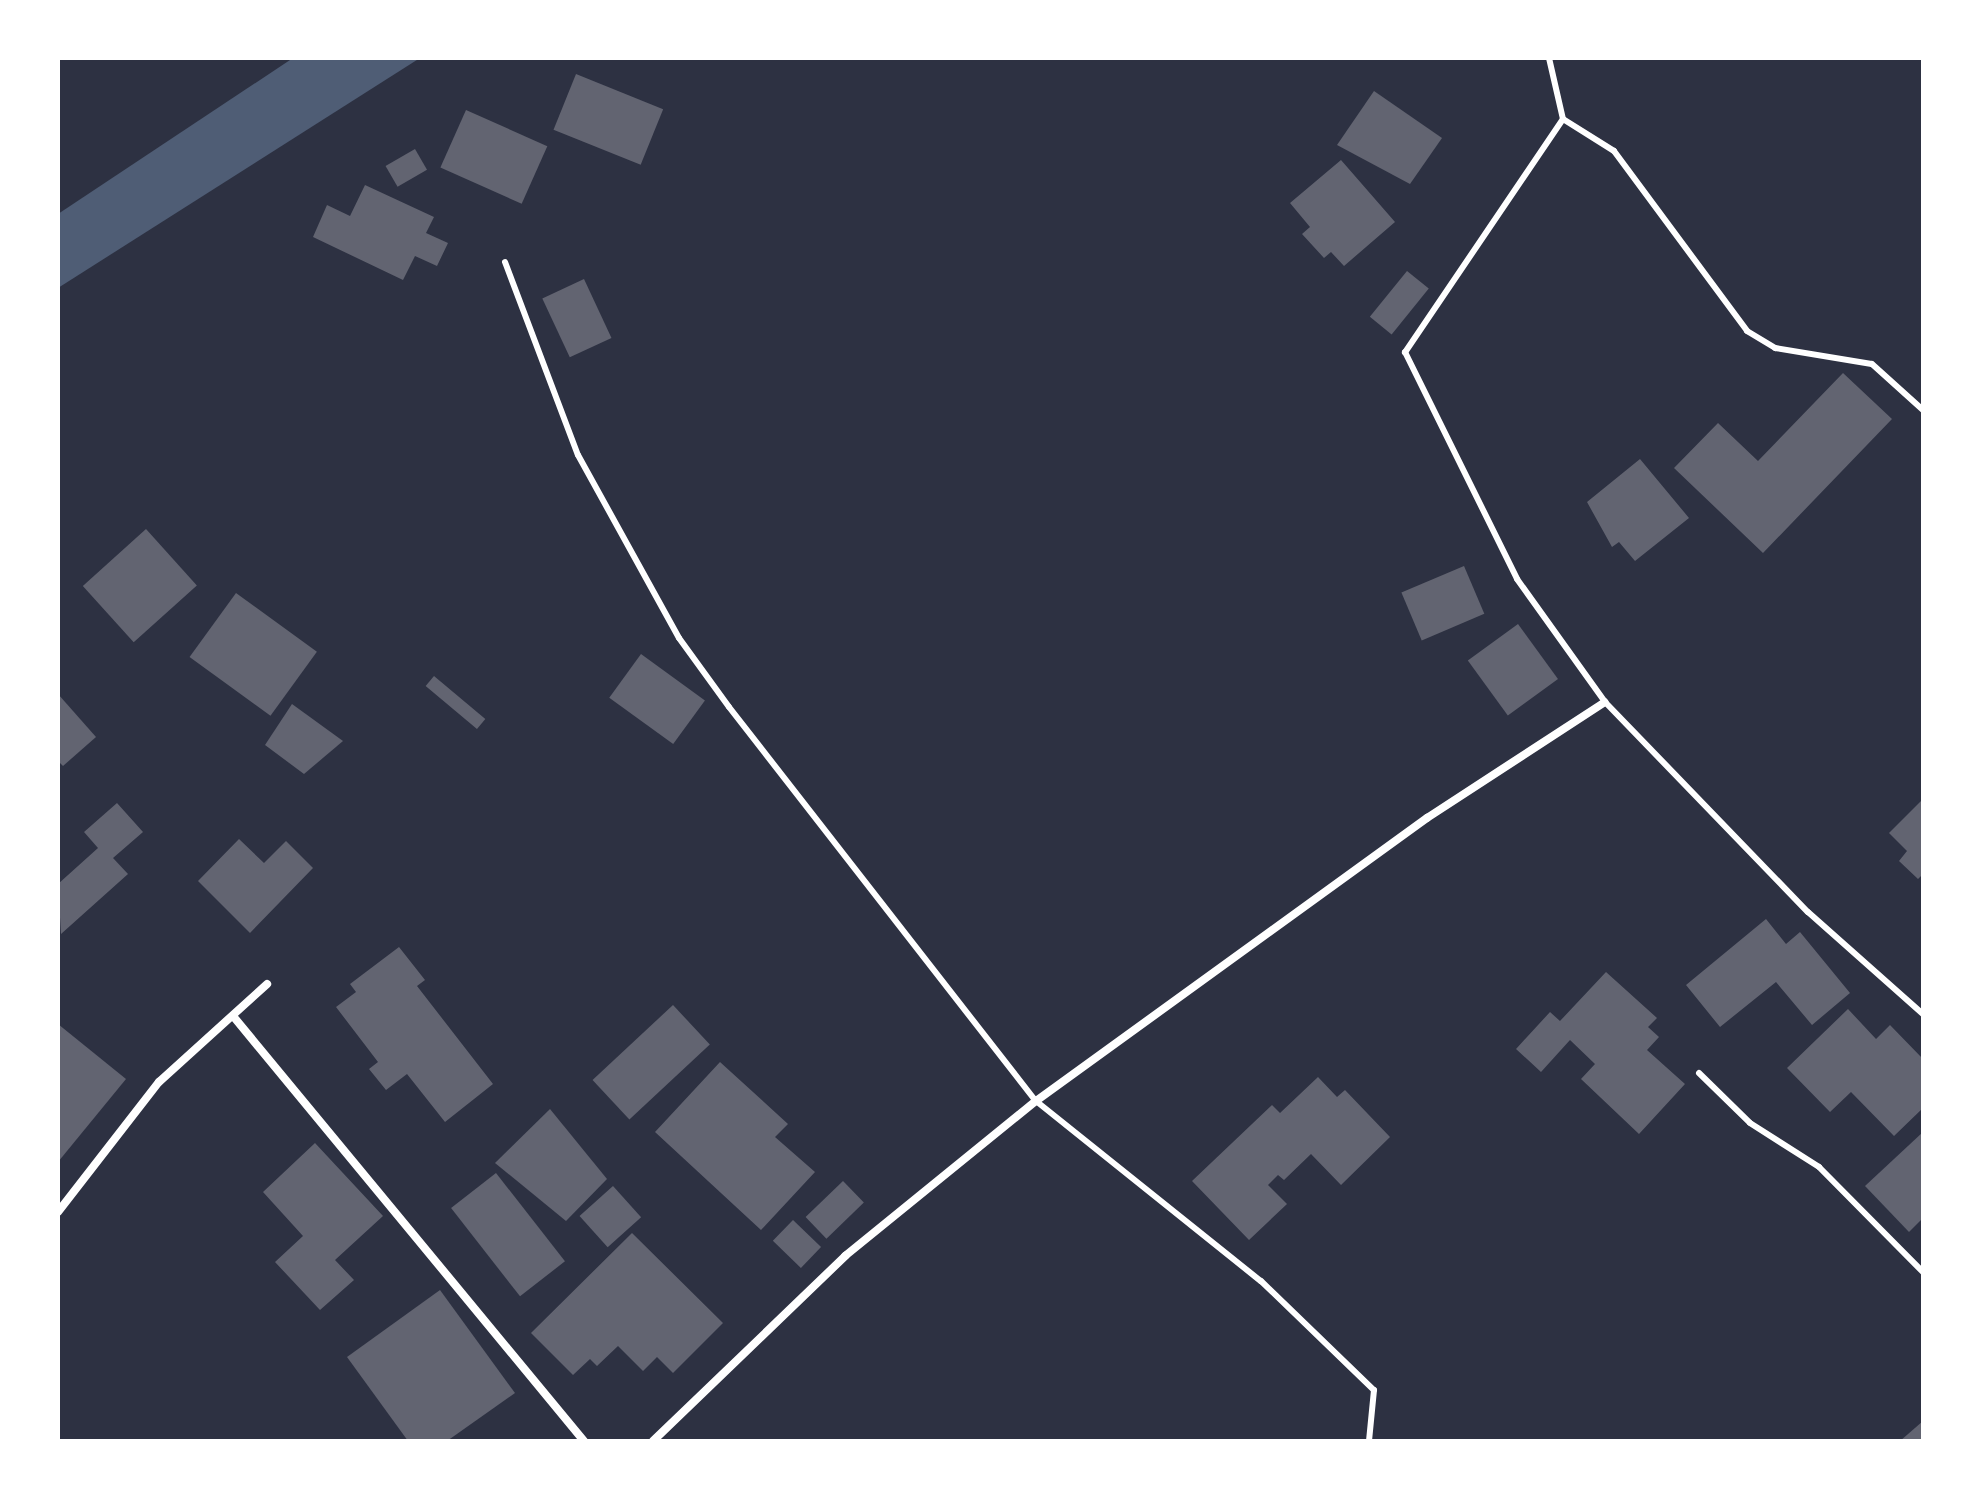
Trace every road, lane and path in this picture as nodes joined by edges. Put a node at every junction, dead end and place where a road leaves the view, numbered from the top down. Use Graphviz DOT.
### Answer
graph roads {
  1 [pos="1549,58"];
  2 [pos="1563,119"];
  3 [pos="505,262"];
  4 [pos="1923,410"];
  5 [pos="1605,702"];
  6 [pos="267,984"];
  7 [pos="1923,1014"];
  8 [pos="233,1016"];
  9 [pos="1699,1073"];
  10 [pos="1036,1101"];
  11 [pos="58,1212"];
  12 [pos="1923,1272"];
  13 [pos="584,1441"];
  14 [pos="653,1441"];
  15 [pos="1369,1441"];
  1 -- 2 [label="lane"];
  2 -- 4 [label="lane"];
  2 -- 5 [label="lane"];
  3 -- 10 [label="lane"];
  5 -- 7 [label="lane"];
  5 -- 10 [label="street"];
  6 -- 8 [label="street"];
  8 -- 11 [label="street"];
  8 -- 13 [label="street"];
  9 -- 12 [label="lane"];
  10 -- 14 [label="street"];
  10 -- 15 [label="lane"];
}
